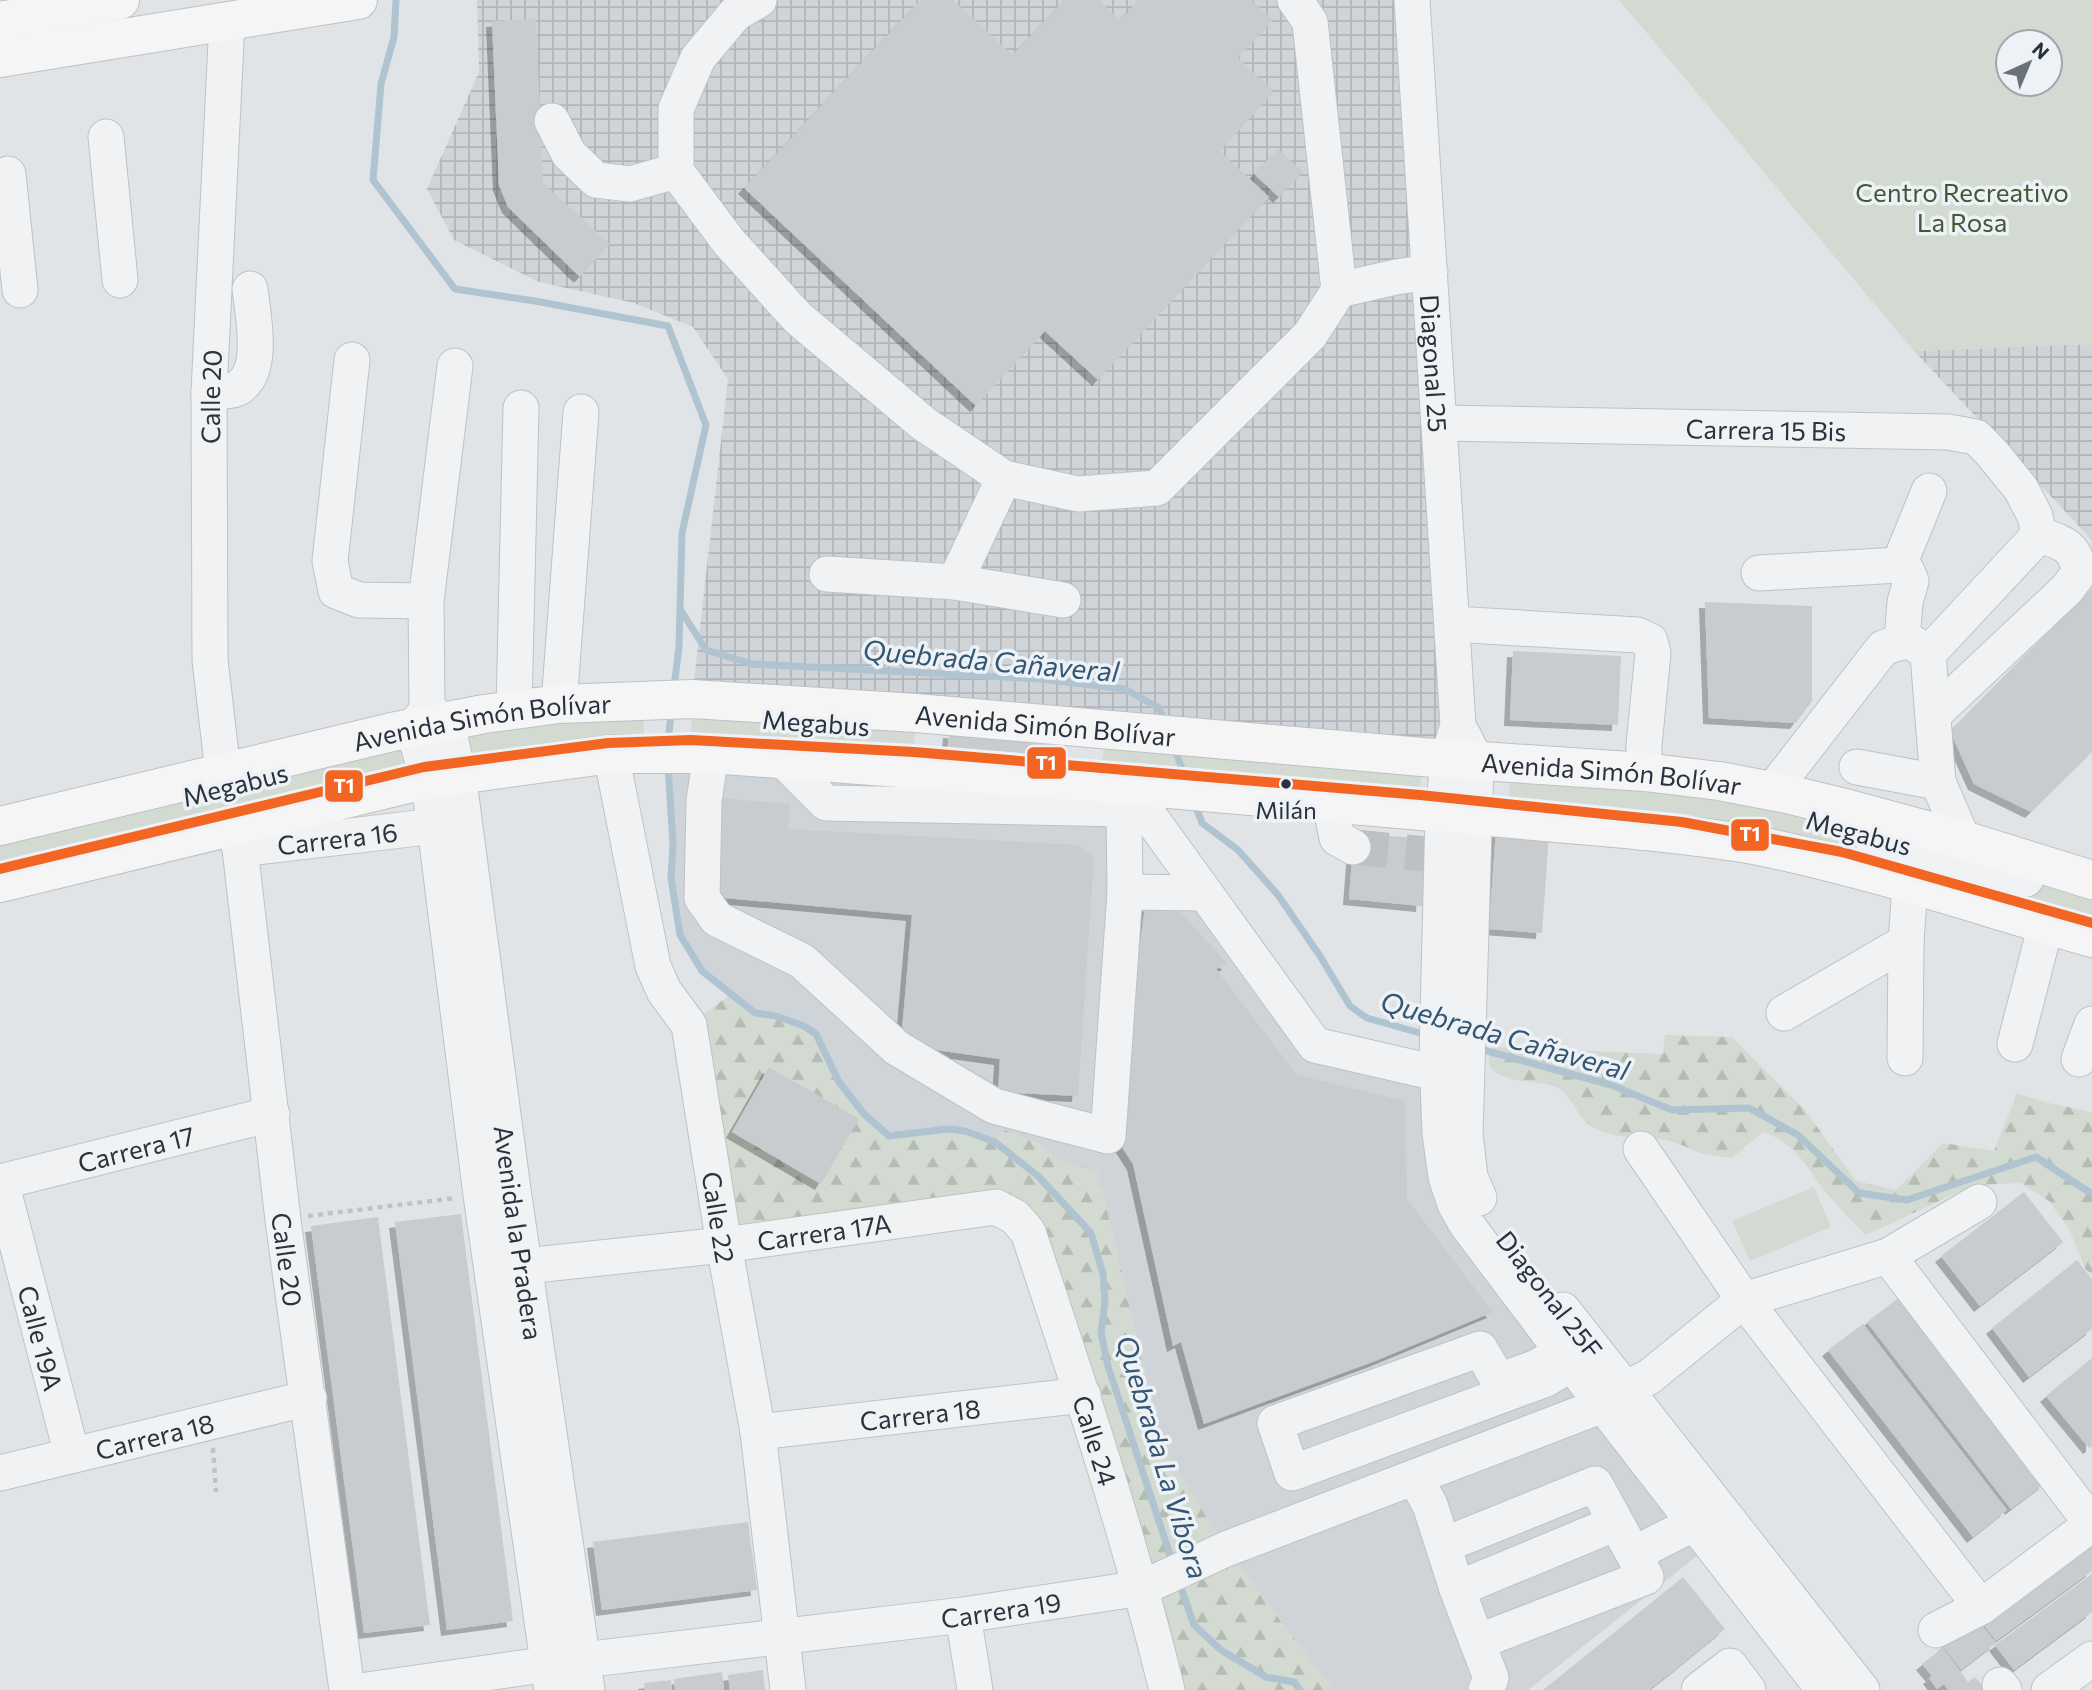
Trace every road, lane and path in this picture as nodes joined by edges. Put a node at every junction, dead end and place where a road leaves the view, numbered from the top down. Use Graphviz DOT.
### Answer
graph roads {
  1 [pos="120,0"];
  2 [pos="358,0"];
  3 [pos="759,0"];
  4 [pos="1295,0"];
  5 [pos="1412,0"];
  6 [pos="0,21"];
  7 [pos="227,22"];
  8 [pos="0,58"];
  9 [pos="552,121"];
  10 [pos="106,137"];
  11 [pos="676,171"];
  12 [pos="8,174"];
  13 [pos="1430,272"];
  14 [pos="120,280"];
  15 [pos="250,289"];
  16 [pos="20,290"];
  17 [pos="1339,290"];
  18 [pos="352,360"];
  19 [pos="455,366"];
  20 [pos="209,392"];
  21 [pos="521,408"];
  22 [pos="581,412"];
  23 [pos="1439,423"];
  24 [pos="1004,478"];
  25 [pos="1929,491"];
  26 [pos="2039,534"];
  27 [pos="1899,565"];
  28 [pos="1759,573"];
  29 [pos="827,574"];
  30 [pos="955,582"];
  31 [pos="1063,600"];
  32 [pos="426,601"];
  33 [pos="1453,624"];
  34 [pos="1915,648"];
  35 [pos="559,704"];
  36 [pos="514,709"];
  37 [pos="1933,715"];
  38 [pos="637,732"];
  39 [pos="695,732"];
  40 [pos="435,746"];
  41 [pos="1219,767"];
  42 [pos="1857,767"];
  43 [pos="223,772"];
  44 [pos="1644,772"];
  45 [pos="1145,773"];
  46 [pos="1459,780"];
  47 [pos="1938,782"];
  48 [pos="1772,791"];
  49 [pos="1330,804"];
  50 [pos="435,826"];
  51 [pos="0,827"];
  52 [pos="237,838"];
  53 [pos="1963,840"];
  54 [pos="0,842"];
  55 [pos="1353,847"];
  56 [pos="0,869"];
  57 [pos="2092,880"];
  58 [pos="0,883"];
  59 [pos="1925,890"];
  60 [pos="1125,892"];
  61 [pos="1204,893"];
  62 [pos="2092,897"];
  63 [pos="2092,923"];
  64 [pos="2045,931"];
  65 [pos="2092,938"];
  66 [pos="1906,942"];
  67 [pos="1784,1013"];
  68 [pos="1452,1017"];
  69 [pos="2092,1024"];
  70 [pos="2015,1044"];
  71 [pos="1905,1058"];
  72 [pos="2079,1059"];
  73 [pos="1451,1067"];
  74 [pos="272,1115"];
  75 [pos="1641,1149"];
  76 [pos="0,1182"];
  77 [pos="481,1195"];
  78 [pos="1979,1202"];
  79 [pos="996,1207"];
  80 [pos="283,1220"];
  81 [pos="724,1245"];
  82 [pos="1888,1256"];
  83 [pos="525,1266"];
  84 [pos="1744,1300"];
  85 [pos="1569,1357"];
  86 [pos="1625,1390"];
  87 [pos="1083,1395"];
  88 [pos="309,1398"];
  89 [pos="210,1423"];
  90 [pos="758,1432"];
  91 [pos="72,1455"];
  92 [pos="0,1473"];
  93 [pos="1415,1478"];
  94 [pos="216,1492"];
  95 [pos="1616,1523"];
  96 [pos="1695,1523"];
  97 [pos="2092,1524"];
  98 [pos="1444,1545"];
  99 [pos="1634,1554"];
  100 [pos="1153,1582"];
  101 [pos="1457,1589"];
  102 [pos="1981,1607"];
  103 [pos="963,1615"];
  104 [pos="1937,1630"];
  105 [pos="782,1637"];
  106 [pos="1477,1642"];
  107 [pos="2092,1658"];
  108 [pos="585,1675"];
  109 [pos="550,1677"];
  110 [pos="347,1690"];
  111 [pos="367,1690"];
  112 [pos="788,1690"];
  113 [pos="975,1690"];
  114 [pos="1167,1690"];
  115 [pos="1486,1690"];
  116 [pos="1699,1690"];
  117 [pos="1748,1690"];
  118 [pos="1824,1690"];
  119 [pos="1862,1690"];
  120 [pos="2049,1690"];
  1 -- 6 [label="main road"];
  2 -- 7 [label="main road"];
  3 -- 11 [label="street"];
  4 -- 17 [label="street"];
  5 -- 13 [label="street, Diagonal 25"];
  7 -- 8 [label="main road"];
  7 -- 20 [label="street, Calle 20"];
  9 -- 11 [label="street"];
  10 -- 14 [label="street"];
  11 -- 24 [label="street"];
  12 -- 16 [label="street"];
  13 -- 17 [label="street"];
  13 -- 23 [label="street, Diagonal 25"];
  15 -- 20 [label="street"];
  17 -- 24 [label="street"];
  18 -- 32 [label="street"];
  19 -- 32 [label="street"];
  20 -- 43 [label="street, Calle 20"];
  21 -- 36 [label="street"];
  22 -- 35 [label="street"];
  23 -- 26 [label="street, Carrera 15 Bis"];
  23 -- 33 [label="street, Diagonal 25"];
  24 -- 30 [label="street"];
  25 -- 27 [label="street"];
  26 -- 34 [label="street"];
  26 -- 37 [label="street"];
  27 -- 28 [label="street"];
  27 -- 34 [label="street"];
  29 -- 30 [label="street"];
  30 -- 31 [label="street"];
  32 -- 40 [label="street"];
  33 -- 44 [label="street"];
  33 -- 46 [label="street, Diagonal 25"];
  34 -- 37 [label="street"];
  34 -- 48 [label="street"];
  35 -- 36 [label="main road, Avenida Simón Bolívar"];
  35 -- 38 [label="main road, Avenida Simón Bolívar"];
  36 -- 40 [label="main road, Avenida Simón Bolívar"];
  37 -- 47 [label="street"];
  38 -- 39 [label="main road, Avenida Simón Bolívar"];
  38 -- 39 [label="main road, Avenida Simón Bolívar"];
  38 -- 40 [label="main road, Avenida Simón Bolívar"];
  38 -- 40 [label="street, Megabus"];
  38 -- 81 [label="street, Calle 22"];
  39 -- 45 [label="main road, Avenida Simón Bolívar"];
  39 -- 45 [label="main road, Avenida Simón Bolívar"];
  39 -- 60 [label="street"];
  40 -- 43 [label="main road, Avenida Simón Bolívar"];
  40 -- 50 [label="street, Avenida la Pradera"];
  40 -- 52 [label="main road, Avenida Simón Bolívar"];
  40 -- 54 [label="street, Megabus"];
  40 -- 56 [label="street, Megabus"];
  40 -- 83 [label="street, Avenida la Pradera"];
  41 -- 45 [label="main road, Avenida Simón Bolívar"];
  41 -- 45 [label="main road, Avenida Simón Bolívar"];
  41 -- 46 [label="main road, Avenida Simón Bolívar"];
  41 -- 49 [label="main road, Avenida Simón Bolívar"];
  42 -- 47 [label="street"];
  43 -- 51 [label="main road, Avenida Simón Bolívar"];
  44 -- 46 [label="main road, Avenida Simón Bolívar"];
  44 -- 48 [label="main road, Avenida Simón Bolívar"];
  45 -- 60 [label="street"];
  45 -- 61 [label="street"];
  46 -- 49 [label="main road, Avenida Simón Bolívar"];
  46 -- 59 [label="main road, Avenida Simón Bolívar"];
  46 -- 62 [label="street, Megabus"];
  46 -- 63 [label="street, Megabus"];
  46 -- 68 [label="street, Diagonal 25F"];
  46 -- 68 [label="street, Diagonal 25F"];
  47 -- 53 [label="street"];
  48 -- 53 [label="main road, Avenida Simón Bolívar"];
  49 -- 55 [label="street"];
  50 -- 52 [label="street, Carrera 16"];
  50 -- 77 [label="street, Avenida la Pradera"];
  52 -- 58 [label="main road, Avenida Simón Bolívar"];
  52 -- 74 [label="street, Calle 20"];
  53 -- 57 [label="main road, Avenida Simón Bolívar"];
  59 -- 64 [label="main road, Avenida Simón Bolívar"];
  59 -- 66 [label="street"];
  60 -- 61 [label="street"];
  61 -- 73 [label="street"];
  64 -- 65 [label="main road, Avenida Simón Bolívar"];
  64 -- 70 [label="street"];
  66 -- 67 [label="street"];
  66 -- 71 [label="street"];
  68 -- 73 [label="street, Diagonal 25F"];
  69 -- 72 [label="street"];
  73 -- 85 [label="street, Diagonal 25F"];
  73 -- 86 [label="street, Diagonal 25F"];
  74 -- 76 [label="street, Carrera 17"];
  74 -- 80 [label="street, Calle 20"];
  75 -- 84 [label="street"];
  76 -- 91 [label="street, Calle 19A"];
  77 -- 80 [label="path"];
  77 -- 109 [label="street, Avenida la Pradera"];
  78 -- 82 [label="street"];
  79 -- 81 [label="street, Carrera 17A"];
  79 -- 87 [label="street, Calle 24"];
  80 -- 88 [label="street, Calle 20"];
  81 -- 83 [label="street, Carrera 17A"];
  81 -- 90 [label="street, Calle 22"];
  82 -- 84 [label="street"];
  82 -- 97 [label="street"];
  83 -- 108 [label="street, Avenida la Pradera"];
  84 -- 86 [label="street, Carrera 19"];
  84 -- 102 [label="street"];
  85 -- 85 [label="street"];
  85 -- 86 [label="street, Diagonal 25F"];
  86 -- 93 [label="street, Carrera 19"];
  86 -- 96 [label="street, Diagonal 25F"];
  86 -- 119 [label="street, Diagonal 25F"];
  87 -- 90 [label="street, Carrera 18"];
  87 -- 100 [label="street, Calle 24"];
  88 -- 89 [label="street, Carrera 18"];
  88 -- 110 [label="street, Calle 20"];
  89 -- 91 [label="street, Carrera 18"];
  89 -- 94 [label="path"];
  90 -- 105 [label="street, Calle 22"];
  91 -- 92 [label="street, Carrera 18"];
  93 -- 98 [label="street"];
  93 -- 100 [label="street, Carrera 19"];
  95 -- 98 [label="street"];
  95 -- 99 [label="street"];
  95 -- 101 [label="street"];
  96 -- 99 [label="street"];
  96 -- 118 [label="street, Diagonal 25F"];
  97 -- 102 [label="street"];
  98 -- 101 [label="street"];
  99 -- 106 [label="street"];
  100 -- 103 [label="street, Carrera 19"];
  100 -- 114 [label="street, Calle 24"];
  101 -- 106 [label="street"];
  102 -- 104 [label="street"];
  103 -- 105 [label="street, Carrera 19"];
  103 -- 113 [label="street"];
  105 -- 108 [label="street, Carrera 19"];
  105 -- 112 [label="street, Calle 22"];
  106 -- 115 [label="street"];
  107 -- 120 [label="street"];
  108 -- 109 [label="street, Carrera 19"];
  109 -- 111 [label="street, Carrera 19"];
  116 -- 117 [label="street"];
}
